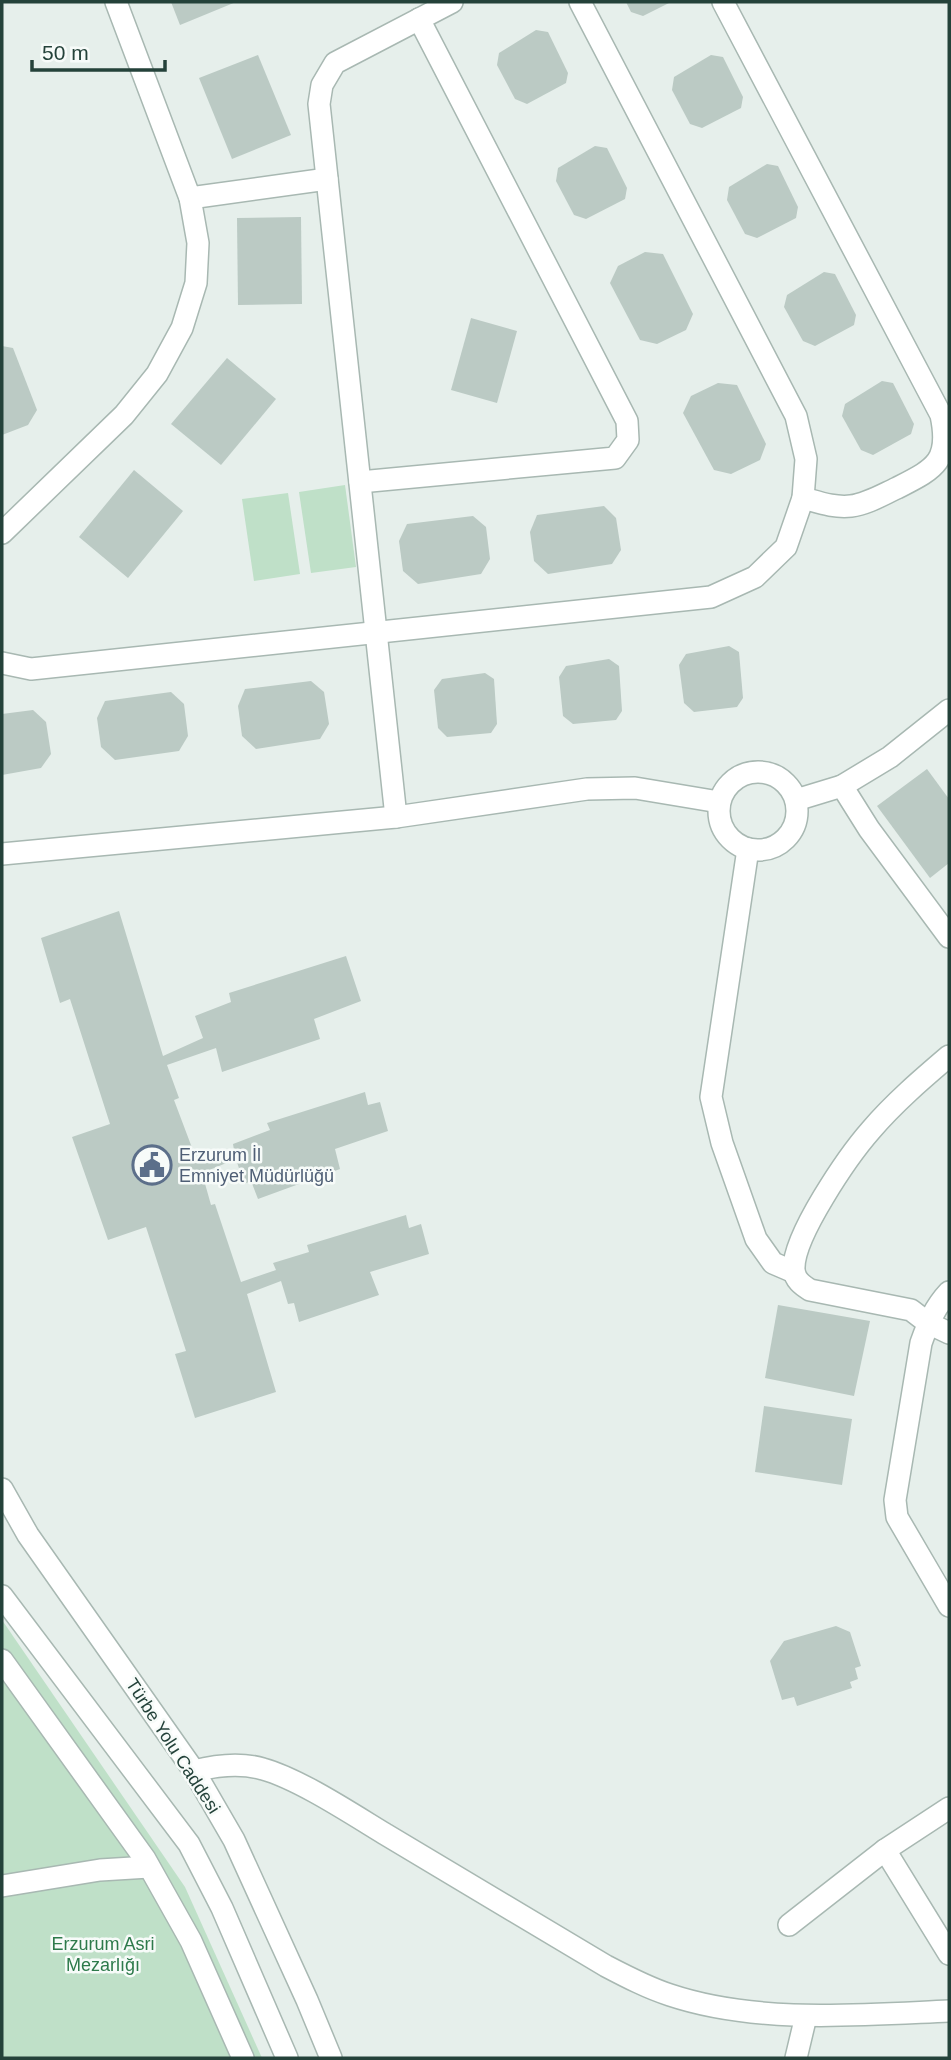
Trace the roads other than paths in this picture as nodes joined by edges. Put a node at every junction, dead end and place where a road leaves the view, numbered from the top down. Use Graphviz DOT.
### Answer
graph roads {
  1 [pos="116,2"];
  2 [pos="452,2"];
  3 [pos="580,2"];
  4 [pos="723,2"];
  5 [pos="419,19"];
  6 [pos="327,179"];
  7 [pos="190,198"];
  8 [pos="360,482"];
  9 [pos="803,498"];
  10 [pos="2,534"];
  11 [pos="376,632"];
  12 [pos="2,663"];
  13 [pos="949,710"];
  14 [pos="842,786"];
  15 [pos="796,800"];
  16 [pos="719,802"];
  17 [pos="396,817"];
  18 [pos="748,849"];
  19 [pos="2,854"];
  20 [pos="949,937"];
  21 [pos="949,1055"];
  22 [pos="794,1272"];
  23 [pos="949,1292"];
  24 [pos="928,1323"];
  25 [pos="949,1333"];
  26 [pos="2,1489"];
  27 [pos="2,1596"];
  28 [pos="949,1606"];
  29 [pos="3,1664"];
  30 [pos="194,1771"];
  31 [pos="949,1808"];
  32 [pos="885,1850"];
  33 [pos="149,1867"];
  34 [pos="2,1886"];
  35 [pos="789,1924"];
  36 [pos="949,1954"];
  37 [pos="949,2011"];
  38 [pos="806,2016"];
  39 [pos="243,2058"];
  40 [pos="287,2058"];
  41 [pos="331,2058"];
  42 [pos="796,2058"];
  1 -- 7 [label="street"];
  2 -- 5 [label="street"];
  3 -- 9 [label="street"];
  4 -- 9 [label="street"];
  5 -- 6 [label="street"];
  5 -- 8 [label="street"];
  6 -- 7 [label="street"];
  6 -- 8 [label="street"];
  7 -- 10 [label="street"];
  8 -- 11 [label="street"];
  9 -- 11 [label="street"];
  11 -- 12 [label="street"];
  11 -- 17 [label="street"];
  13 -- 14 [label="street"];
  14 -- 15 [label="street"];
  14 -- 20 [label="street"];
  15 -- 16 [label="street"];
  15 -- 18 [label="street"];
  16 -- 17 [label="street"];
  16 -- 18 [label="street"];
  17 -- 19 [label="street"];
  18 -- 22 [label="street"];
  21 -- 22 [label="street"];
  22 -- 24 [label="street"];
  23 -- 24 [label="street"];
  24 -- 25 [label="street"];
  24 -- 28 [label="street"];
  26 -- 30 [label="street, Türbe Yolu Caddesi"];
  27 -- 40 [label="street"];
  29 -- 33 [label="street"];
  30 -- 38 [label="street"];
  30 -- 41 [label="street, Türbe Yolu Caddesi"];
  31 -- 32 [label="street"];
  32 -- 35 [label="street"];
  32 -- 36 [label="street"];
  33 -- 34 [label="street"];
  33 -- 39 [label="street"];
  37 -- 38 [label="street"];
  38 -- 42 [label="street"];
}
